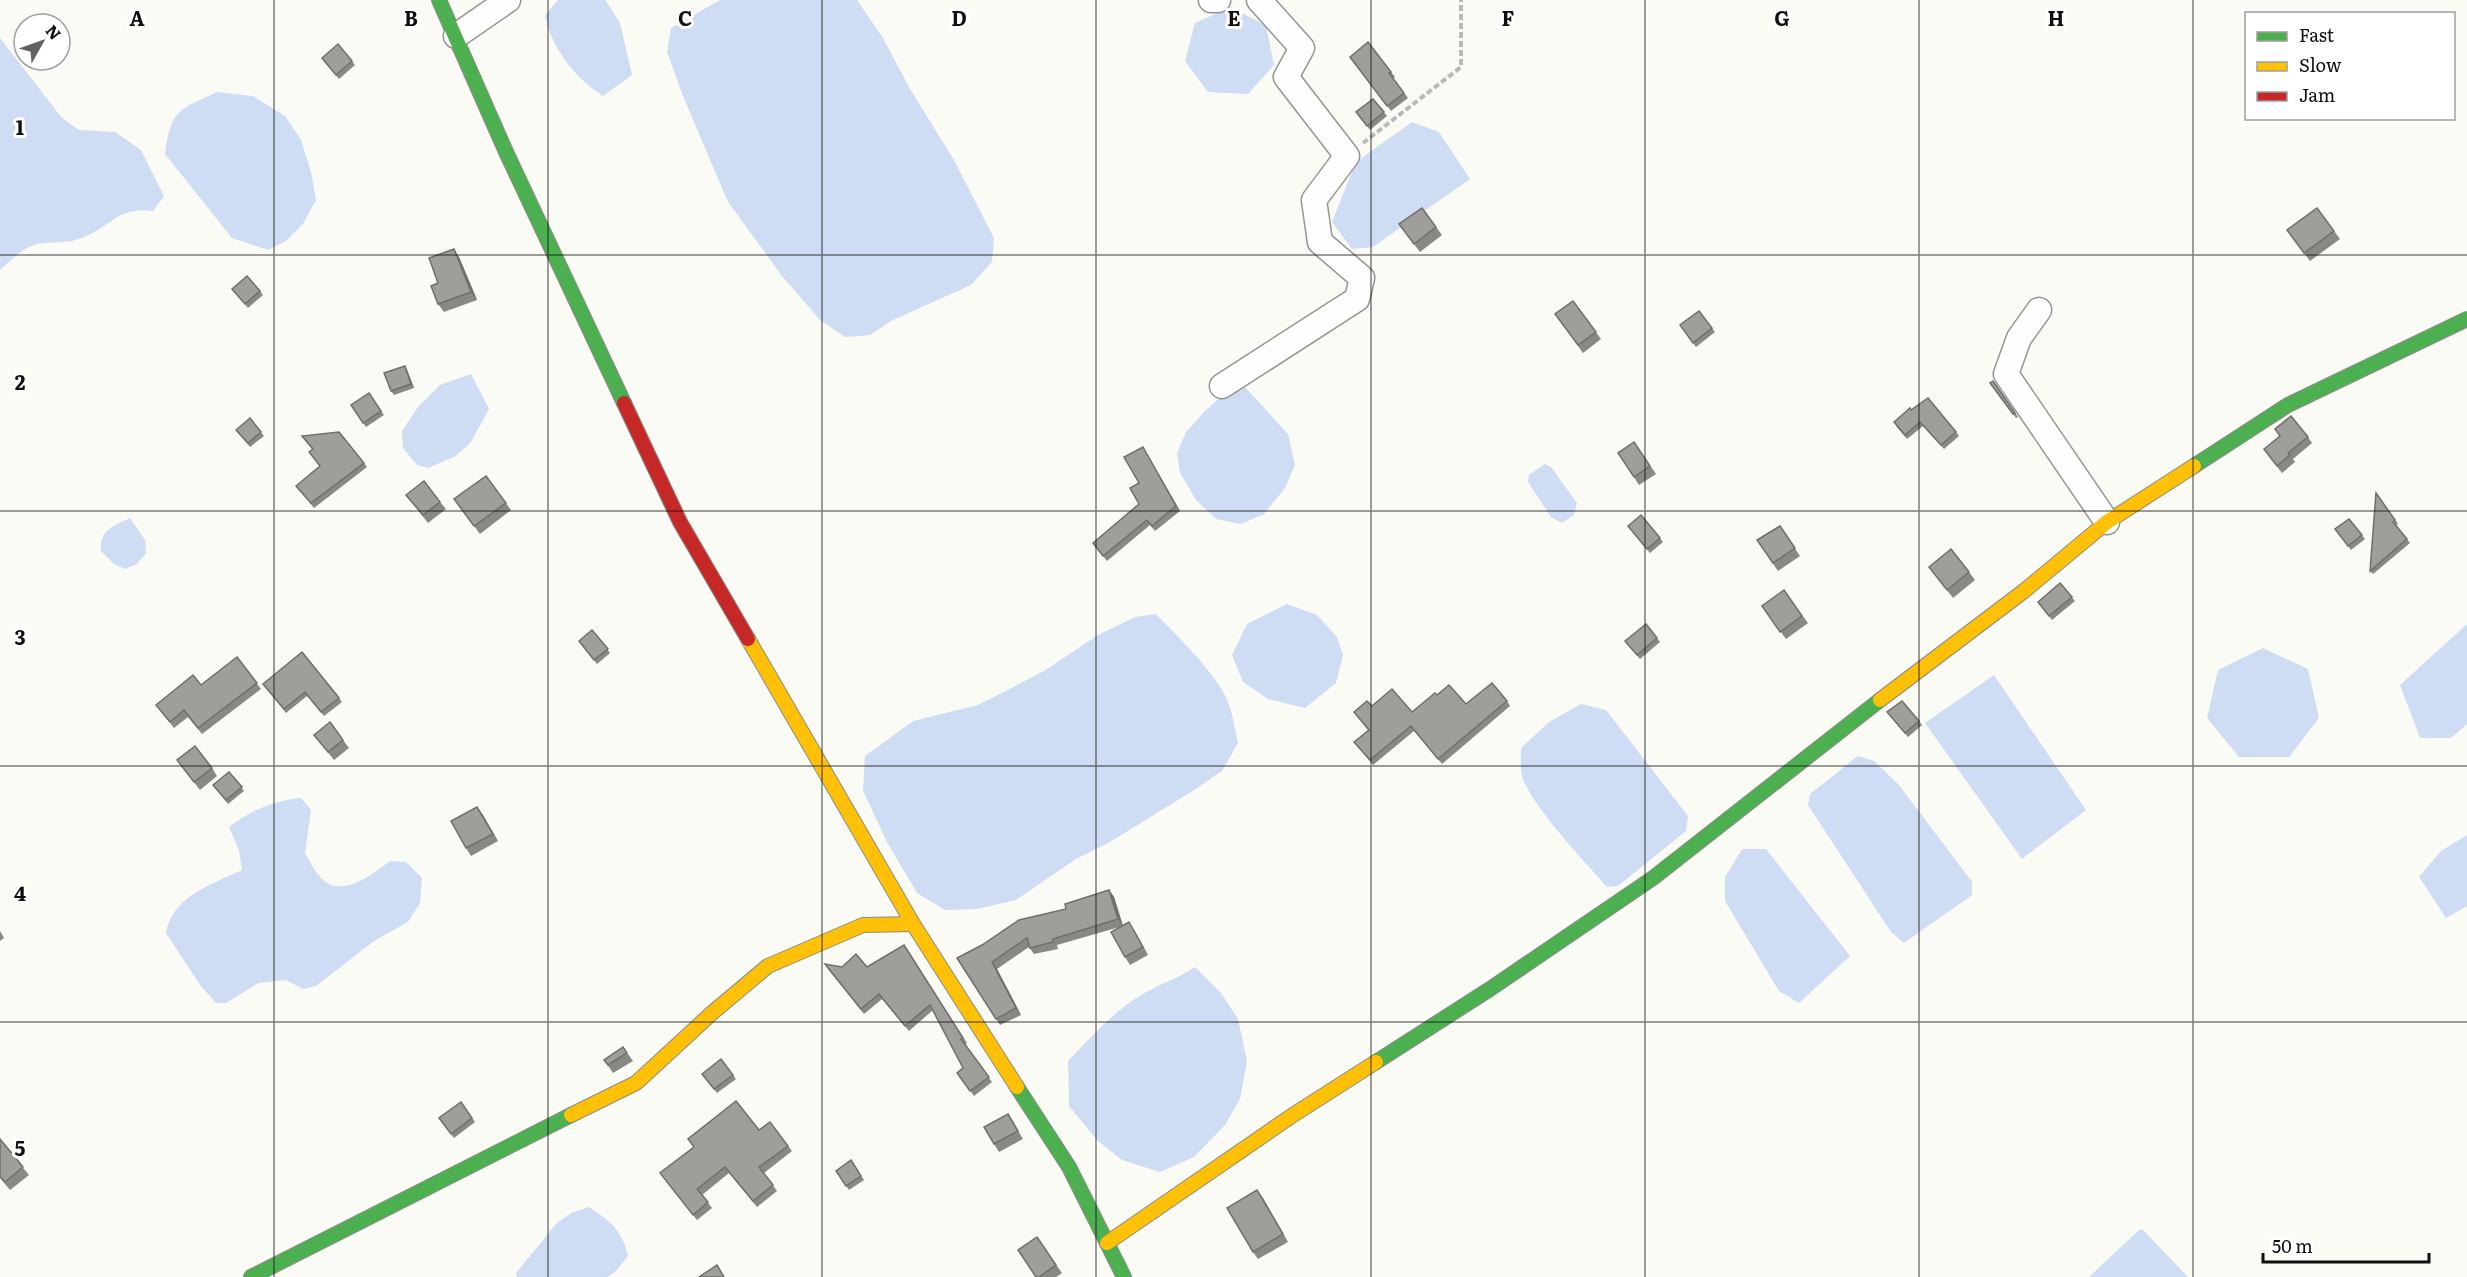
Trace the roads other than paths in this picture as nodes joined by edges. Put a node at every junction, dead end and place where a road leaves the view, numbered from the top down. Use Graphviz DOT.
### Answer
graph roads {
  1 [pos="439,0"];
  2 [pos="508,0"];
  3 [pos="1211,0"];
  4 [pos="1218,0"];
  5 [pos="1259,0"];
  6 [pos="456,36"];
  7 [pos="2039,310"];
  8 [pos="2467,319"];
  9 [pos="1222,386"];
  10 [pos="2107,522"];
  11 [pos="913,924"];
  12 [pos="1107,1243"];
  13 [pos="251,1277"];
  14 [pos="1124,1277"];
  1 -- 6 [label="street"];
  2 -- 6 [label="street"];
  3 -- 4 [label="street"];
  5 -- 9 [label="street"];
  6 -- 11 [label="street"];
  7 -- 10 [label="street"];
  8 -- 10 [label="street"];
  10 -- 12 [label="street"];
  11 -- 12 [label="street"];
  11 -- 13 [label="street"];
  12 -- 14 [label="street"];
}
